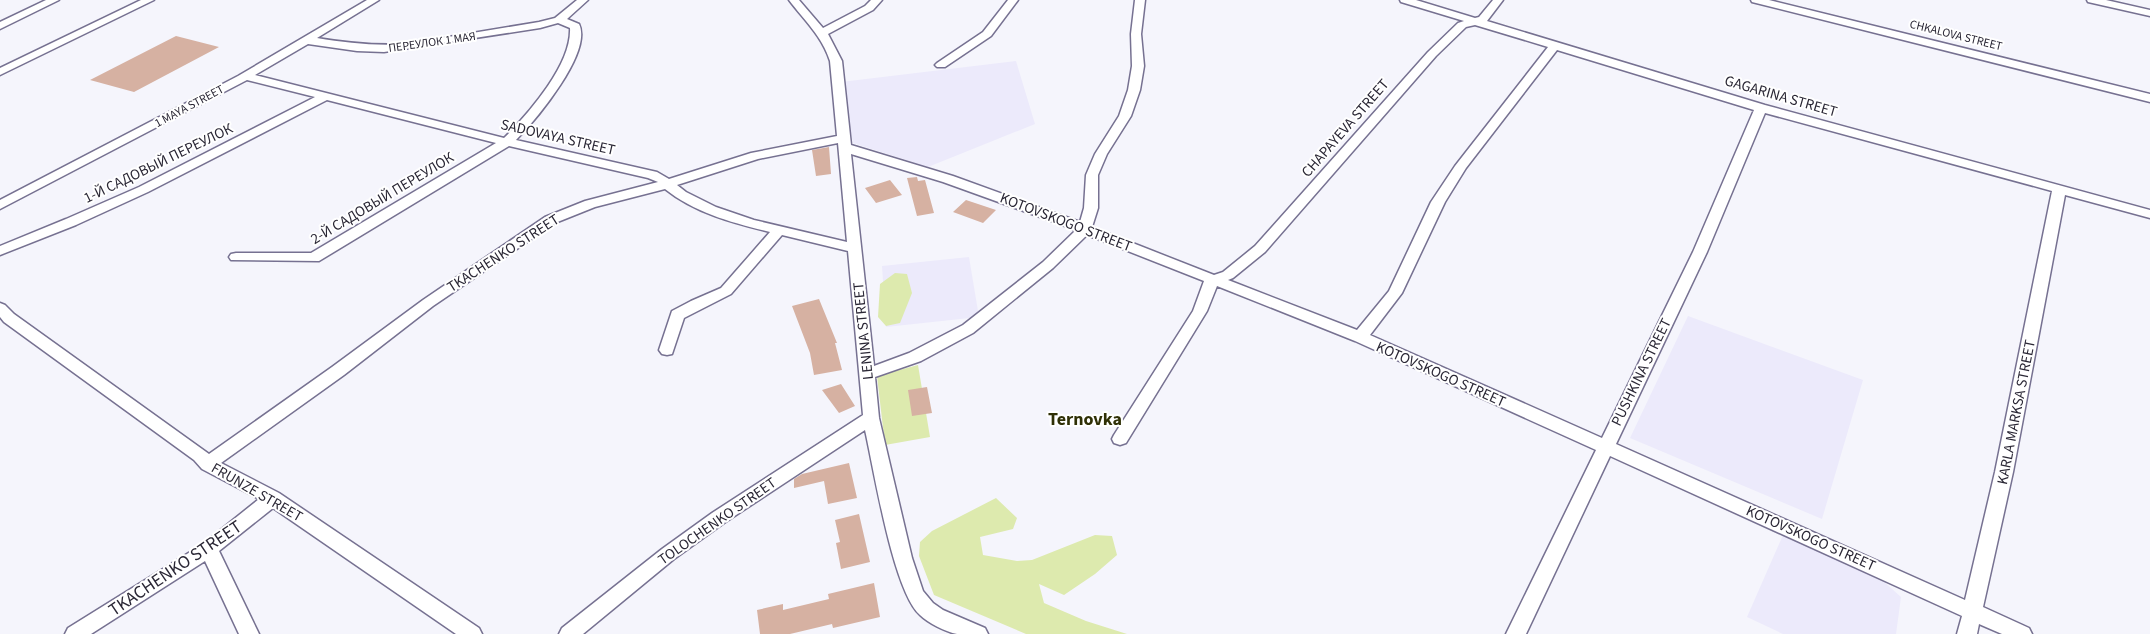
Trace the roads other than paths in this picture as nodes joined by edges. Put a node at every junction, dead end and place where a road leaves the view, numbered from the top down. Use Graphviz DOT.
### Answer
graph roads {
  1 [pos="54,0"];
  2 [pos="149,0"];
  3 [pos="374,0"];
  4 [pos="583,0"];
  5 [pos="794,0"];
  6 [pos="877,0"];
  7 [pos="1013,0"];
  8 [pos="1140,0"];
  9 [pos="1405,0"];
  10 [pos="1498,0"];
  11 [pos="1756,0"];
  12 [pos="2092,0"];
  13 [pos="2131,0"];
  14 [pos="2150,12"];
  15 [pos="559,20"];
  16 [pos="1475,22"];
  17 [pos="0,26"];
  18 [pos="822,33"];
  19 [pos="305,40"];
  20 [pos="1556,46"];
  21 [pos="941,65"];
  22 [pos="0,72"];
  23 [pos="246,76"];
  24 [pos="326,96"];
  25 [pos="2150,98"];
  26 [pos="1761,108"];
  27 [pos="508,142"];
  28 [pos="845,143"];
  29 [pos="667,184"];
  30 [pos="2059,189"];
  31 [pos="0,205"];
  32 [pos="2150,214"];
  33 [pos="780,229"];
  34 [pos="1085,229"];
  35 [pos="855,248"];
  36 [pos="0,251"];
  37 [pos="236,257"];
  38 [pos="1216,279"];
  39 [pos="3,315"];
  40 [pos="1360,338"];
  41 [pos="667,350"];
  42 [pos="867,374"];
  43 [pos="871,418"];
  44 [pos="1120,440"];
  45 [pos="1605,446"];
  46 [pos="208,464"];
  47 [pos="273,498"];
  48 [pos="209,549"];
  49 [pos="1972,611"];
  50 [pos="75,634"];
  51 [pos="249,634"];
  52 [pos="472,634"];
  53 [pos="569,634"];
  54 [pos="978,634"];
  55 [pos="1516,634"];
  56 [pos="1967,634"];
  57 [pos="2022,634"];
  1 -- 17 [label="street"];
  2 -- 22 [label="street"];
  3 -- 19 [label="street, 1 MAYA STREET"];
  4 -- 15 [label="street, ПЕРЕУЛОК 1 МАЯ"];
  5 -- 18 [label="street, LENINA STREET"];
  6 -- 18 [label="street"];
  7 -- 21 [label="street"];
  8 -- 34 [label="street"];
  9 -- 16 [label="street, GAGARINA STREET"];
  10 -- 16 [label="street, CHAPAYEVA STREET"];
  11 -- 25 [label="street, CHKALOVA STREET"];
  12 -- 14 [label="street"];
  13 -- 14 [label="street"];
  15 -- 19 [label="street, ПЕРЕУЛОК 1 МАЯ"];
  15 -- 27 [label="street"];
  16 -- 20 [label="street, GAGARINA STREET"];
  16 -- 38 [label="street, CHAPAYEVA STREET"];
  18 -- 28 [label="street, LENINA STREET"];
  19 -- 23 [label="street, 1 MAYA STREET"];
  20 -- 26 [label="street, GAGARINA STREET"];
  20 -- 40 [label="street"];
  23 -- 24 [label="street, SADOVAYA STREET"];
  23 -- 31 [label="street, 1 MAYA STREET"];
  24 -- 27 [label="street, SADOVAYA STREET"];
  24 -- 36 [label="street, 1-Й САДОВЫЙ ПЕРЕУЛОК"];
  26 -- 30 [label="street, GAGARINA STREET"];
  26 -- 45 [label="street, PUSHKINA STREET"];
  27 -- 29 [label="street, SADOVAYA STREET"];
  27 -- 37 [label="street, 2-Й САДОВЫЙ ПЕРЕУЛОК"];
  28 -- 29 [label="street, TKACHENKO STREET"];
  28 -- 34 [label="street, KOTOVSKOGO STREET"];
  28 -- 35 [label="street, LENINA STREET"];
  29 -- 33 [label="street, SADOVAYA STREET"];
  29 -- 46 [label="street, TKACHENKO STREET"];
  30 -- 32 [label="street, GAGARINA STREET"];
  30 -- 49 [label="street, KARLA MARKSA STREET"];
  33 -- 35 [label="street, SADOVAYA STREET"];
  33 -- 41 [label="street"];
  34 -- 38 [label="street, KOTOVSKOGO STREET"];
  34 -- 42 [label="street"];
  35 -- 42 [label="street, LENINA STREET"];
  38 -- 40 [label="street, KOTOVSKOGO STREET"];
  38 -- 44 [label="street"];
  39 -- 46 [label="street, FRUNZE STREET"];
  40 -- 45 [label="street, KOTOVSKOGO STREET"];
  42 -- 43 [label="street, LENINA STREET"];
  43 -- 53 [label="street, TOLOCHENKO STREET"];
  43 -- 54 [label="street, LENINA STREET"];
  45 -- 49 [label="street, KOTOVSKOGO STREET"];
  45 -- 55 [label="street, PUSHKINA STREET"];
  46 -- 47 [label="street, FRUNZE STREET"];
  47 -- 48 [label="street, TKACHENKO STREET"];
  47 -- 52 [label="street, FRUNZE STREET"];
  48 -- 50 [label="street, TKACHENKO STREET"];
  48 -- 51 [label="street"];
  49 -- 56 [label="street, KARLA MARKSA STREET"];
  49 -- 57 [label="street, KOTOVSKOGO STREET"];
}
